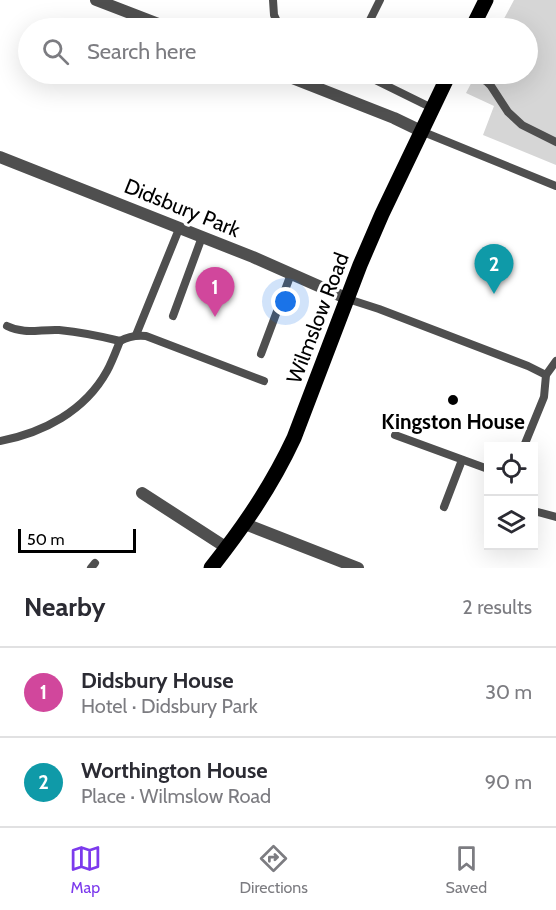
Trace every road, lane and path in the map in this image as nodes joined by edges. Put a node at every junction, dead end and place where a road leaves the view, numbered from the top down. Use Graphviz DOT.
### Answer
graph roads {
  1 [pos="96,0"];
  2 [pos="273,0"];
  3 [pos="380,0"];
  4 [pos="486,0"];
  5 [pos="115,3"];
  6 [pos="147,18"];
  7 [pos="275,18"];
  8 [pos="371,18"];
  9 [pos="477,18"];
  10 [pos="307,84"];
  11 [pos="383,84"];
  12 [pos="444,84"];
  13 [pos="489,84"];
  14 [pos="432,108"];
  15 [pos="421,131"];
  16 [pos="556,142"];
  17 [pos="0,157"];
  18 [pos="556,186"];
  19 [pos="180,229"];
  20 [pos="202,237"];
  21 [pos="291,274"];
  22 [pos="348,299"];
  23 [pos="173,316"];
  24 [pos="7,326"];
  25 [pos="136,335"];
  26 [pos="120,341"];
  27 [pos="261,354"];
  28 [pos="556,361"];
  29 [pos="546,375"];
  30 [pos="264,381"];
  31 [pos="395,435"];
  32 [pos="0,441"];
  33 [pos="526,442"];
  34 [pos="462,460"];
  35 [pos="484,467"];
  36 [pos="142,493"];
  37 [pos="444,507"];
  38 [pos="538,512"];
  39 [pos="556,518"];
  40 [pos="245,524"];
  41 [pos="227,548"];
  42 [pos="211,568"];
  43 [pos="358,568"];
  1 -- 5 [label="street"];
  2 -- 7 [label="lane"];
  3 -- 8 [label="lane"];
  4 -- 9 [label="main road"];
  5 -- 6 [label="street"];
  10 -- 15 [label="street"];
  11 -- 14 [label="lane"];
  12 -- 14 [label="main road, Wilmslow Road"];
  13 -- 16 [label="lane"];
  14 -- 15 [label="main road, Wilmslow Road"];
  15 -- 18 [label="lane"];
  15 -- 22 [label="main road, Wilmslow Road"];
  17 -- 19 [label="street, Didsbury Park"];
  19 -- 20 [label="street, Didsbury Park"];
  19 -- 25 [label="lane"];
  20 -- 21 [label="street, Didsbury Park"];
  20 -- 23 [label="lane"];
  21 -- 22 [label="street, Didsbury Park"];
  21 -- 27 [label="lane"];
  22 -- 29 [label="lane"];
  22 -- 40 [label="main road, Wilmslow Road"];
  24 -- 26 [label="lane"];
  25 -- 26 [label="lane"];
  25 -- 30 [label="lane"];
  26 -- 32 [label="lane"];
  28 -- 29 [label="lane"];
  29 -- 33 [label="lane"];
  31 -- 34 [label="lane"];
  34 -- 35 [label="lane"];
  34 -- 37 [label="lane"];
  36 -- 41 [label="street"];
  38 -- 39 [label="lane"];
  40 -- 41 [label="main road, Wilmslow Road"];
  40 -- 43 [label="street"];
  41 -- 42 [label="main road, Wilmslow Road"];
}
